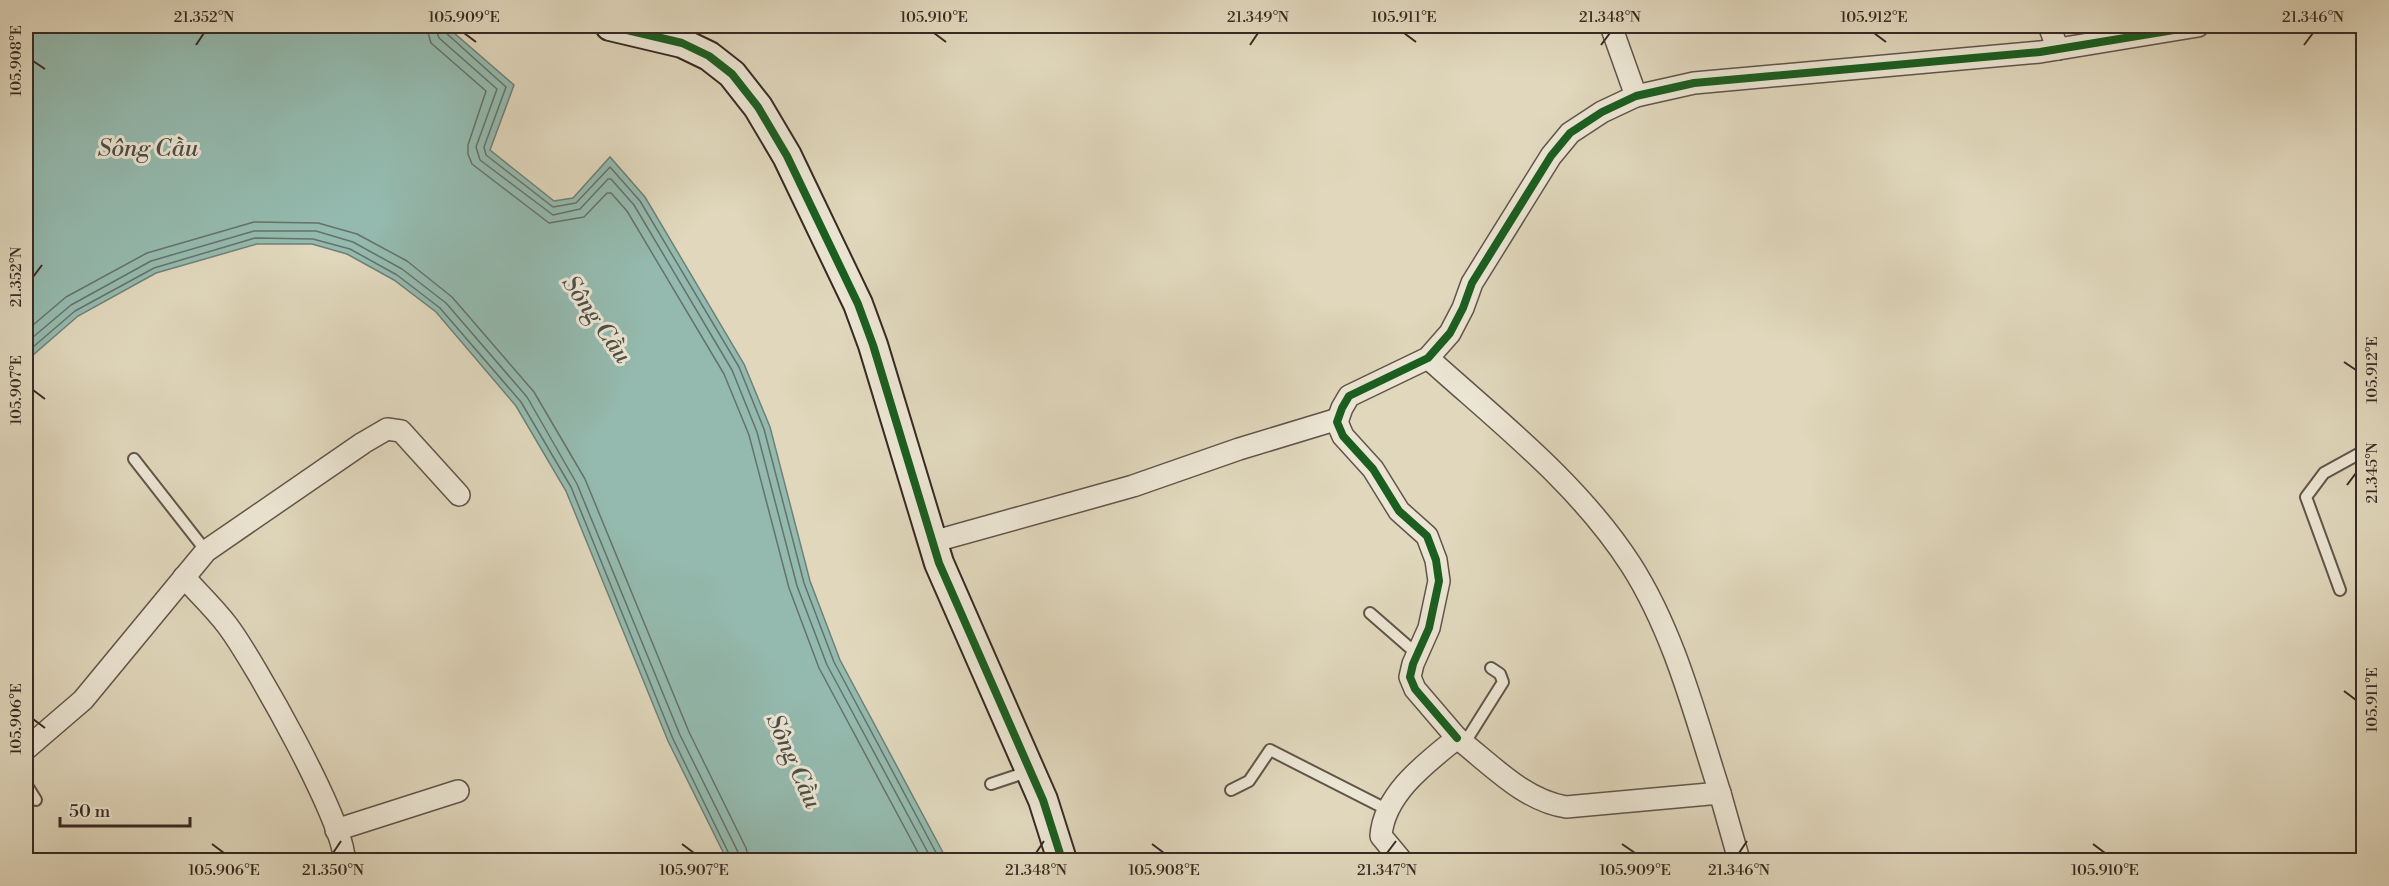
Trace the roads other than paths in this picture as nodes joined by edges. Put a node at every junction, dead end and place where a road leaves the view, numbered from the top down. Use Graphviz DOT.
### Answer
graph roads {
  1 [pos="610,26"];
  2 [pos="1611,26"];
  3 [pos="2049,26"];
  4 [pos="2198,26"];
  5 [pos="2126,31"];
  6 [pos="2058,49"];
  7 [pos="1636,96"];
  8 [pos="1433,354"];
  9 [pos="1338,419"];
  10 [pos="2364,452"];
  11 [pos="134,459"];
  12 [pos="459,495"];
  13 [pos="932,542"];
  14 [pos="206,551"];
  15 [pos="184,577"];
  16 [pos="2340,590"];
  17 [pos="1370,613"];
  18 [pos="1417,654"];
  19 [pos="1491,668"];
  20 [pos="1460,741"];
  21 [pos="26,749"];
  22 [pos="1030,771"];
  23 [pos="26,784"];
  24 [pos="991,784"];
  25 [pos="1232,790"];
  26 [pos="458,791"];
  27 [pos="1720,793"];
  28 [pos="36,800"];
  29 [pos="1388,810"];
  30 [pos="336,830"];
  31 [pos="344,861"];
  32 [pos="1062,861"];
  33 [pos="1401,861"];
  34 [pos="1739,861"];
  1 -- 13 [label="street"];
  2 -- 7 [label="street"];
  3 -- 6 [label="street"];
  4 -- 5 [label="street"];
  5 -- 6 [label="street"];
  6 -- 7 [label="street"];
  7 -- 8 [label="street"];
  8 -- 9 [label="street"];
  8 -- 27 [label="street"];
  9 -- 13 [label="street"];
  9 -- 18 [label="street"];
  10 -- 16 [label="lane"];
  11 -- 14 [label="lane"];
  12 -- 14 [label="street"];
  13 -- 22 [label="street"];
  14 -- 15 [label="street"];
  15 -- 21 [label="street"];
  15 -- 30 [label="street"];
  17 -- 18 [label="lane"];
  18 -- 20 [label="street"];
  19 -- 20 [label="lane"];
  20 -- 27 [label="street"];
  20 -- 29 [label="street"];
  22 -- 24 [label="lane"];
  22 -- 32 [label="street"];
  23 -- 28 [label="lane"];
  25 -- 29 [label="lane"];
  26 -- 30 [label="street"];
  27 -- 34 [label="street"];
  29 -- 33 [label="street"];
  30 -- 31 [label="street"];
}
